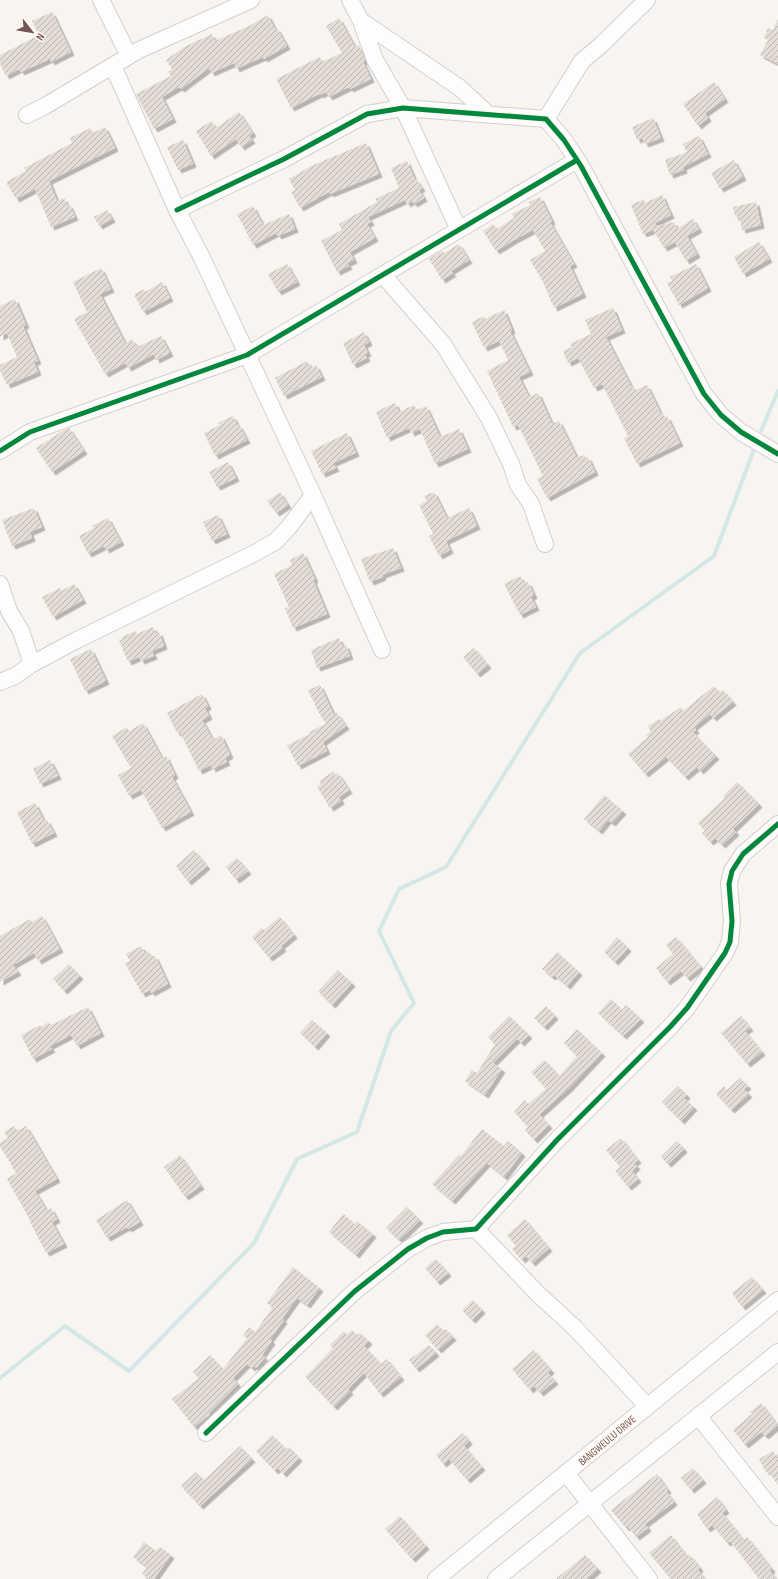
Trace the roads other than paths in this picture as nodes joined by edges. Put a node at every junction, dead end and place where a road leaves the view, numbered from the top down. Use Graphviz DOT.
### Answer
graph roads {
  1 [pos="101,0"];
  2 [pos="251,0"];
  3 [pos="350,0"];
  4 [pos="647,0"];
  5 [pos="361,21"];
  6 [pos="129,56"];
  7 [pos="113,66"];
  8 [pos="403,108"];
  9 [pos="488,114"];
  10 [pos="27,115"];
  11 [pos="546,119"];
  12 [pos="577,160"];
  13 [pos="177,210"];
  14 [pos="459,230"];
  15 [pos="383,275"];
  16 [pos="247,354"];
  17 [pos="0,451"];
  18 [pos="778,454"];
  19 [pos="313,494"];
  20 [pos="545,544"];
  21 [pos="0,584"];
  22 [pos="382,650"];
  23 [pos="32,664"];
  24 [pos="0,682"];
  25 [pos="778,824"];
  26 [pos="476,1229"];
  27 [pos="778,1300"];
  28 [pos="778,1352"];
  29 [pos="647,1406"];
  30 [pos="699,1417"];
  31 [pos="206,1433"];
  32 [pos="566,1474"];
  33 [pos="590,1504"];
  34 [pos="778,1517"];
  35 [pos="436,1579"];
  36 [pos="496,1579"];
  37 [pos="649,1579"];
  1 -- 6 [label="street"];
  2 -- 6 [label="street"];
  3 -- 5 [label="street"];
  4 -- 11 [label="street"];
  5 -- 8 [label="street"];
  5 -- 9 [label="street"];
  6 -- 7 [label="street"];
  7 -- 10 [label="street"];
  7 -- 13 [label="street"];
  8 -- 9 [label="street"];
  8 -- 13 [label="street"];
  8 -- 14 [label="street"];
  9 -- 11 [label="street"];
  11 -- 12 [label="street"];
  12 -- 14 [label="street"];
  12 -- 18 [label="street"];
  13 -- 16 [label="street"];
  14 -- 15 [label="street"];
  15 -- 16 [label="street"];
  15 -- 20 [label="street"];
  16 -- 17 [label="street"];
  16 -- 19 [label="street"];
  19 -- 22 [label="street"];
  19 -- 23 [label="street"];
  21 -- 23 [label="street"];
  23 -- 24 [label="street"];
  25 -- 26 [label="street"];
  26 -- 29 [label="street"];
  26 -- 31 [label="street"];
  27 -- 29 [label="street, BANGWEULU DRIVE"];
  28 -- 30 [label="street"];
  29 -- 32 [label="street, BANGWEULU DRIVE"];
  30 -- 33 [label="street"];
  30 -- 34 [label="street"];
  32 -- 33 [label="street"];
  32 -- 35 [label="street, BANGWEULU DRIVE"];
  33 -- 36 [label="street"];
  33 -- 37 [label="street"];
}
